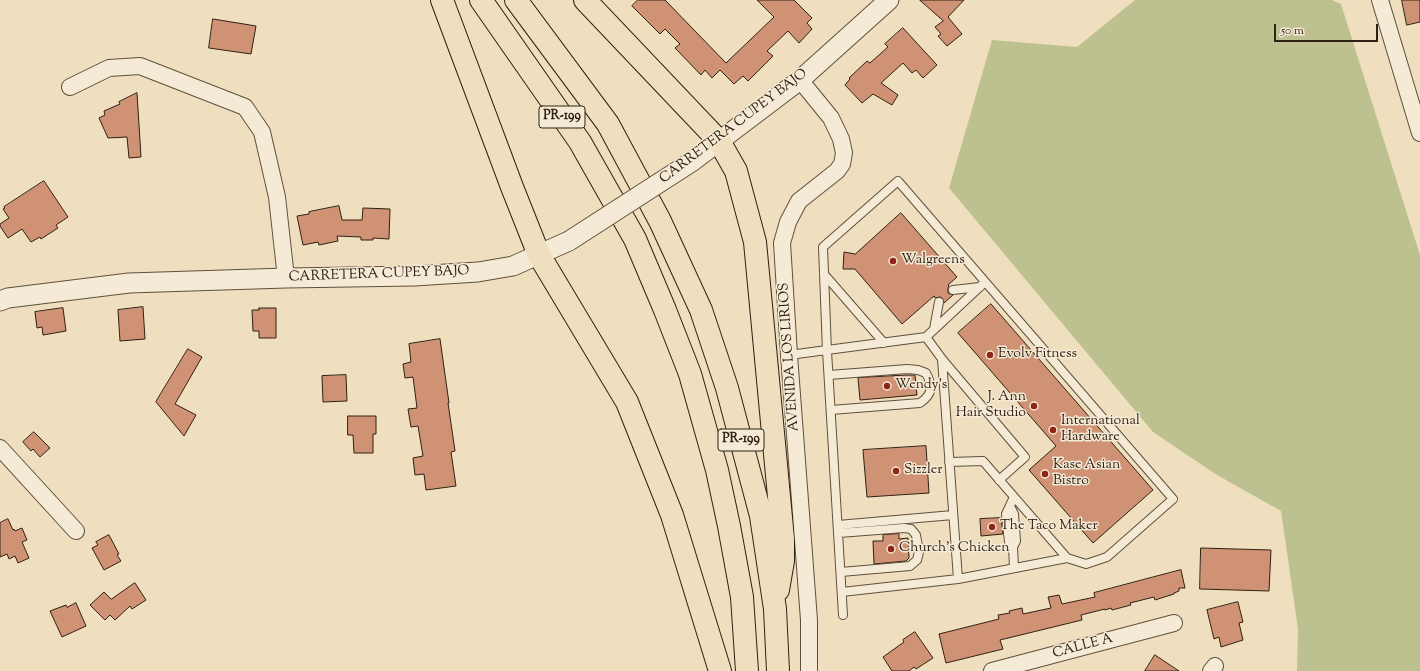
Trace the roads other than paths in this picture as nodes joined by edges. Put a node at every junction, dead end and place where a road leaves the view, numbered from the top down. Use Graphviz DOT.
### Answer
graph roads {
  1 [pos="442,0"];
  2 [pos="481,0"];
  3 [pos="516,0"];
  4 [pos="585,0"];
  5 [pos="887,0"];
  6 [pos="1380,0"];
  7 [pos="800,80"];
  8 [pos="70,87"];
  9 [pos="1420,133"];
  10 [pos="719,141"];
  11 [pos="539,255"];
  12 [pos="824,274"];
  13 [pos="286,278"];
  14 [pos="983,285"];
  15 [pos="953,290"];
  16 [pos="0,301"];
  17 [pos="939,302"];
  18 [pos="934,329"];
  19 [pos="926,337"];
  20 [pos="884,343"];
  21 [pos="827,351"];
  22 [pos="789,355"];
  23 [pos="942,358"];
  24 [pos="829,375"];
  25 [pos="831,410"];
  26 [pos="0,448"];
  27 [pos="949,462"];
  28 [pos="1000,480"];
  29 [pos="1014,497"];
  30 [pos="953,515"];
  31 [pos="838,529"];
  32 [pos="76,531"];
  33 [pos="1067,558"];
  34 [pos="1014,568"];
  35 [pos="841,572"];
  36 [pos="958,579"];
  37 [pos="842,592"];
  38 [pos="775,609"];
  39 [pos="843,615"];
  40 [pos="1174,622"];
  41 [pos="998,670"];
  42 [pos="720,671"];
  43 [pos="747,671"];
  44 [pos="778,671"];
  45 [pos="809,671"];
  1 -- 11 [label="main road"];
  2 -- 43 [label="main road, PR-199"];
  3 -- 38 [label="main road, PR-199"];
  4 -- 10 [label="main road"];
  5 -- 7 [label="street, CARRETERA CUPEY BAJO"];
  6 -- 9 [label="street"];
  7 -- 10 [label="street, CARRETERA CUPEY BAJO"];
  7 -- 22 [label="street, AVENIDA LOS LIRIOS"];
  8 -- 13 [label="street"];
  10 -- 11 [label="street, CARRETERA CUPEY BAJO, bridge"];
  10 -- 38 [label="main road"];
  11 -- 13 [label="street, CARRETERA CUPEY BAJO"];
  11 -- 42 [label="main road"];
  12 -- 14 [label="lane"];
  12 -- 20 [label="lane"];
  12 -- 21 [label="lane"];
  13 -- 16 [label="street, CARRETERA CUPEY BAJO"];
  14 -- 15 [label="lane"];
  14 -- 18 [label="lane"];
  14 -- 33 [label="lane"];
  17 -- 18 [label="lane"];
  18 -- 19 [label="lane"];
  19 -- 20 [label="lane"];
  19 -- 23 [label="lane"];
  20 -- 21 [label="lane"];
  21 -- 22 [label="lane"];
  21 -- 24 [label="lane"];
  22 -- 45 [label="street, AVENIDA LOS LIRIOS"];
  23 -- 27 [label="lane"];
  23 -- 28 [label="lane"];
  24 -- 25 [label="lane"];
  24 -- 25 [label="lane"];
  25 -- 31 [label="lane"];
  26 -- 32 [label="street"];
  27 -- 28 [label="lane"];
  27 -- 30 [label="lane"];
  28 -- 29 [label="lane"];
  29 -- 33 [label="lane"];
  29 -- 34 [label="lane"];
  30 -- 31 [label="lane"];
  30 -- 36 [label="lane"];
  31 -- 35 [label="lane"];
  31 -- 35 [label="lane"];
  33 -- 34 [label="lane"];
  34 -- 36 [label="lane"];
  35 -- 37 [label="lane"];
  36 -- 37 [label="lane"];
  37 -- 39 [label="lane"];
  38 -- 44 [label="main road, PR-199"];
  40 -- 41 [label="street, CALLE A"];
}
